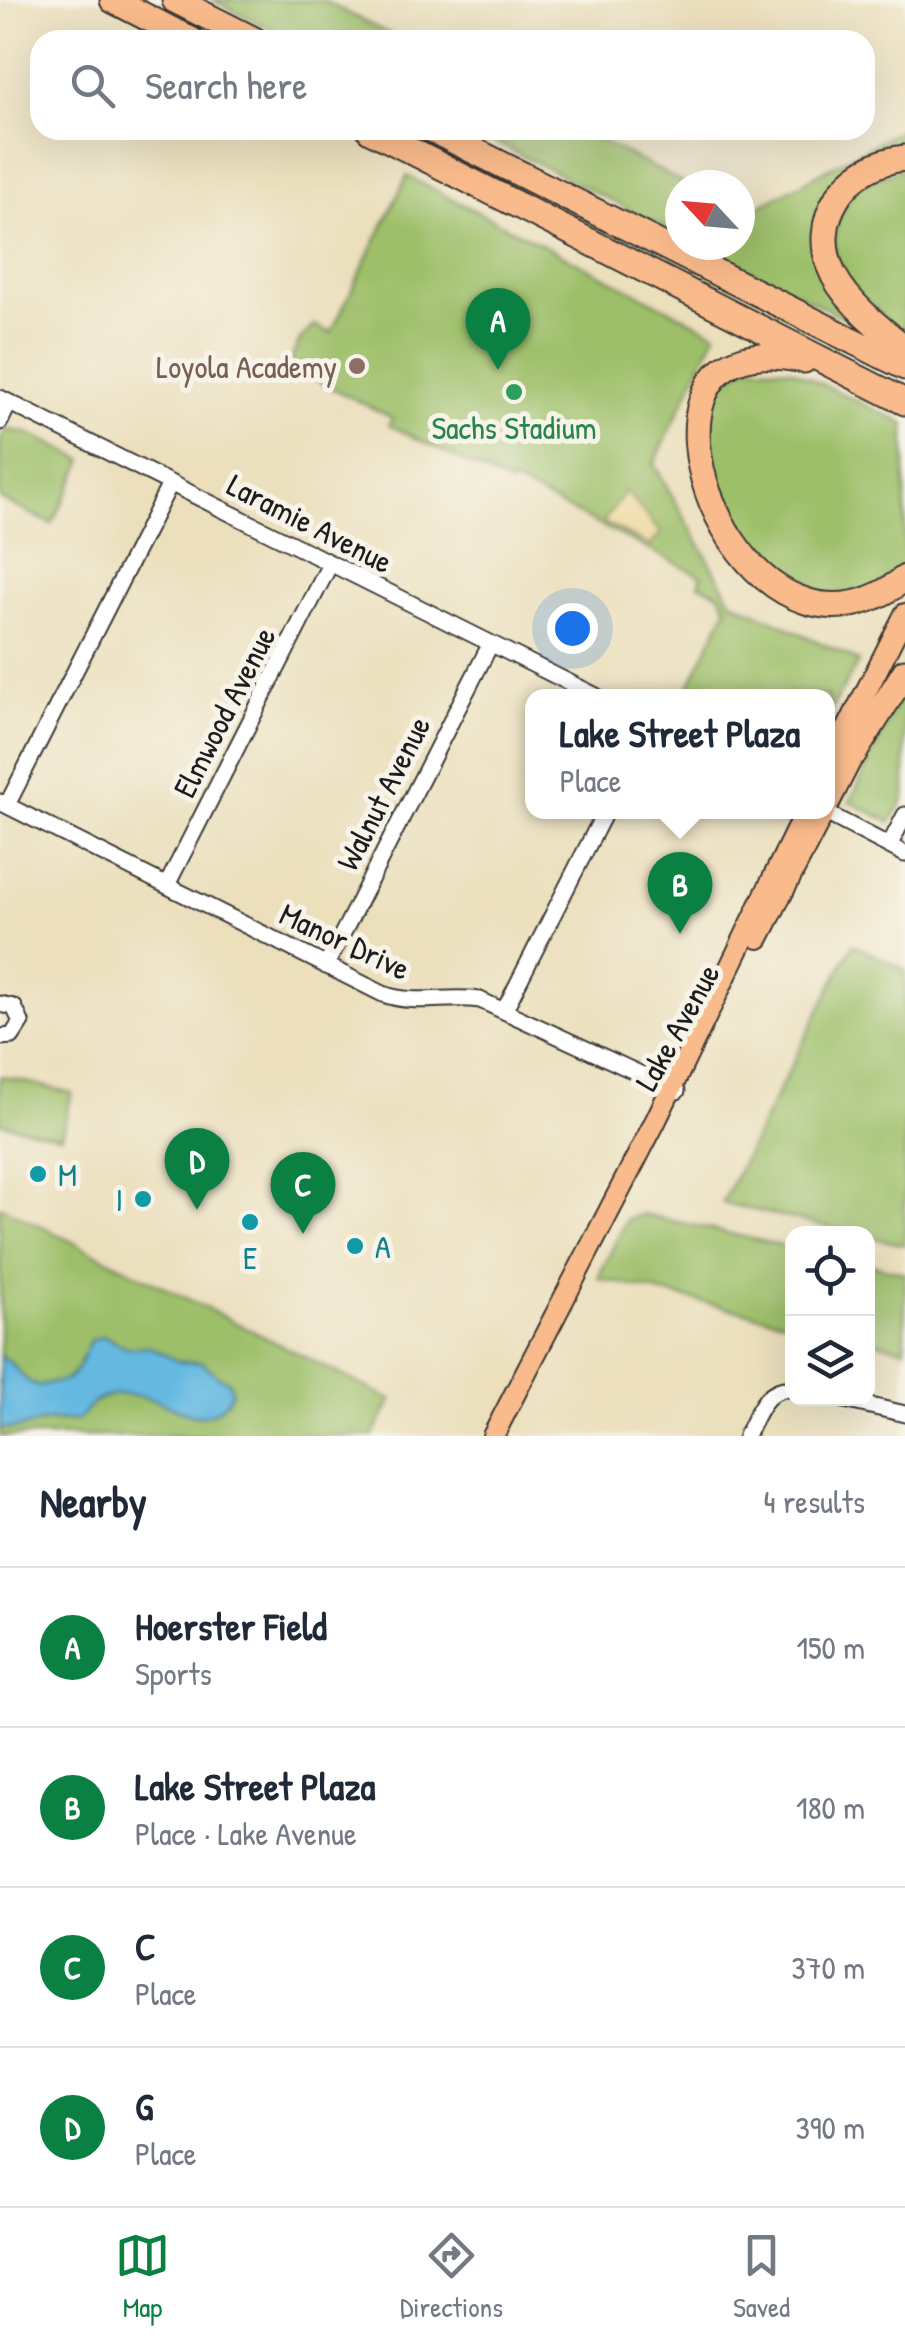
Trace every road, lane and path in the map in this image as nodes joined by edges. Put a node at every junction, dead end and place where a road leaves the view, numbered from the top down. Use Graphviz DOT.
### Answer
graph roads {
  1 [pos="113,0"];
  2 [pos="175,0"];
  3 [pos="172,30"];
  4 [pos="234,30"];
  5 [pos="390,140"];
  6 [pos="453,140"];
  7 [pos="905,158"];
  8 [pos="905,348"];
  9 [pos="827,364"];
  10 [pos="905,367"];
  11 [pos="5,401"];
  12 [pos="905,402"];
  13 [pos="0,422"];
  14 [pos="170,484"];
  15 [pos="330,564"];
  16 [pos="905,578"];
  17 [pos="905,614"];
  18 [pos="490,644"];
  19 [pos="905,653"];
  20 [pos="905,672"];
  21 [pos="582,689"];
  22 [pos="854,752"];
  23 [pos="835,753"];
  24 [pos="835,790"];
  25 [pos="3,804"];
  26 [pos="905,815"];
  27 [pos="835,816"];
  28 [pos="601,819"];
  29 [pos="802,819"];
  30 [pos="820,819"];
  31 [pos="889,846"];
  32 [pos="905,854"];
  33 [pos="167,885"];
  34 [pos="326,966"];
  35 [pos="0,1004"];
  36 [pos="505,1009"];
  37 [pos="0,1038"];
  38 [pos="674,1090"];
  39 [pos="785,1388"];
  40 [pos="870,1406"];
  41 [pos="905,1414"];
  42 [pos="502,1433"];
  43 [pos="746,1436"];
  1 -- 3 [label="highway"];
  2 -- 4 [label="highway"];
  5 -- 9 [label="highway"];
  6 -- 10 [label="highway"];
  7 -- 8 [label="highway"];
  9 -- 12 [label="highway"];
  9 -- 16 [label="highway"];
  11 -- 13 [label="street"];
  11 -- 14 [label="street, Laramie Avenue"];
  14 -- 15 [label="street, Laramie Avenue"];
  14 -- 25 [label="street"];
  15 -- 18 [label="street, Laramie Avenue"];
  15 -- 33 [label="street, Elmwood Avenue"];
  17 -- 23 [label="main road"];
  18 -- 21 [label="street, Laramie Avenue"];
  18 -- 34 [label="street, Walnut Avenue"];
  19 -- 22 [label="main road, Lake Avenue"];
  20 -- 22 [label="highway"];
  22 -- 24 [label="main road, Lake Avenue"];
  25 -- 33 [label="street, Manor Drive"];
  26 -- 31 [label="street"];
  27 -- 31 [label="street"];
  28 -- 36 [label="street"];
  29 -- 38 [label="main road, Lake Avenue"];
  30 -- 38 [label="main road, Lake Avenue"];
  31 -- 32 [label="street"];
  33 -- 34 [label="street, Manor Drive"];
  34 -- 36 [label="street, Manor Drive"];
  35 -- 37 [label="street"];
  36 -- 38 [label="street, Manor Drive"];
  38 -- 42 [label="main road, Lake Avenue"];
  39 -- 43 [label="street"];
  40 -- 41 [label="street"];
}
